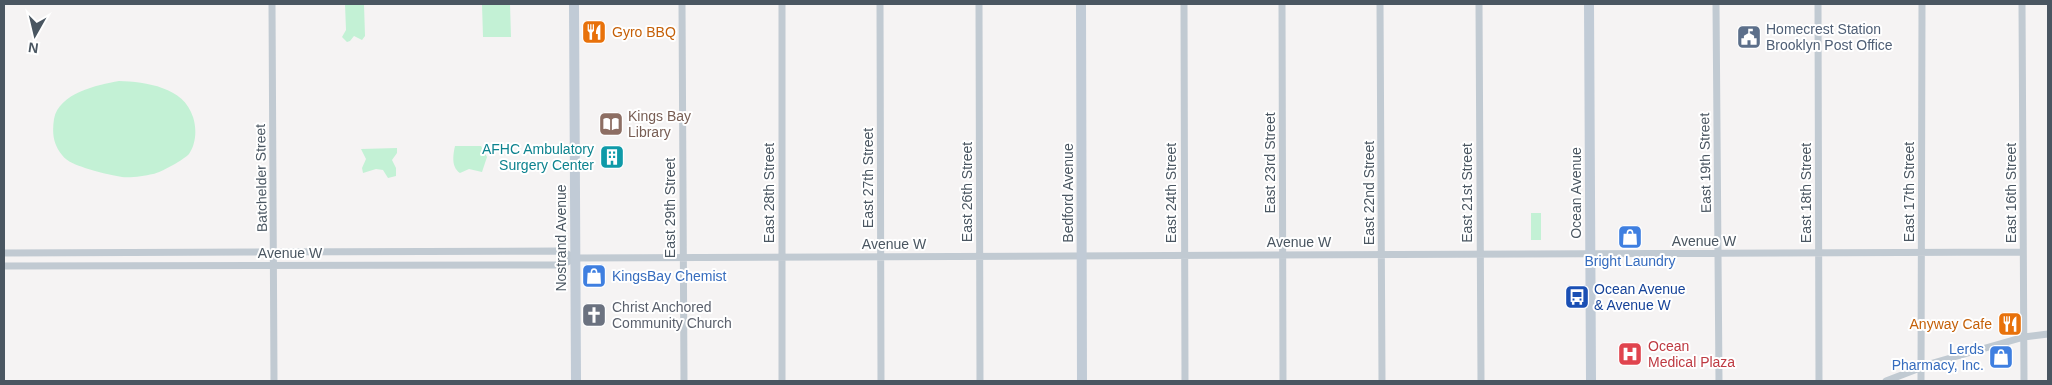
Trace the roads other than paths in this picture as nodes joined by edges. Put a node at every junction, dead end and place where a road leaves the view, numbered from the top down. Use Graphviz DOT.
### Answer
graph roads {
  1 [pos="272,4"];
  2 [pos="574,4"];
  3 [pos="682,4"];
  4 [pos="782,4"];
  5 [pos="880,4"];
  6 [pos="979,4"];
  7 [pos="1081,4"];
  8 [pos="1184,4"];
  9 [pos="1282,4"];
  10 [pos="1380,4"];
  11 [pos="1479,4"];
  12 [pos="1589,4"];
  13 [pos="1716,4"];
  14 [pos="1818,4"];
  15 [pos="1922,4"];
  16 [pos="2022,4"];
  17 [pos="2023,252"];
  18 [pos="4,253"];
  19 [pos="274,253"];
  20 [pos="1819,253"];
  21 [pos="1921,253"];
  22 [pos="1480,254"];
  23 [pos="1718,254"];
  24 [pos="1184,255"];
  25 [pos="1283,255"];
  26 [pos="1381,255"];
  27 [pos="1590,255"];
  28 [pos="880,256"];
  29 [pos="979,256"];
  30 [pos="1082,256"];
  31 [pos="683,257"];
  32 [pos="782,257"];
  33 [pos="575,258"];
  34 [pos="274,265"];
  35 [pos="4,266"];
  36 [pos="2048,334"];
  37 [pos="2024,337"];
  38 [pos="1921,367"];
  39 [pos="274,381"];
  40 [pos="576,381"];
  41 [pos="684,381"];
  42 [pos="782,381"];
  43 [pos="881,381"];
  44 [pos="980,381"];
  45 [pos="1082,381"];
  46 [pos="1185,381"];
  47 [pos="1283,381"];
  48 [pos="1382,381"];
  49 [pos="1481,381"];
  50 [pos="1591,381"];
  51 [pos="1719,381"];
  52 [pos="1819,381"];
  53 [pos="1886,381"];
  54 [pos="1921,381"];
  55 [pos="2024,381"];
  1 -- 19 [label="street, Batchelder Street"];
  2 -- 33 [label="main road, Nostrand Avenue"];
  3 -- 31 [label="street, East 29th Street"];
  4 -- 32 [label="street, East 28th Street"];
  5 -- 28 [label="street, East 27th Street"];
  6 -- 29 [label="street, East 26th Street"];
  7 -- 30 [label="main road, Bedford Avenue"];
  8 -- 24 [label="street, East 24th Street"];
  9 -- 25 [label="street, East 23rd Street"];
  10 -- 26 [label="street, East 22nd Street"];
  11 -- 22 [label="street, East 21st Street"];
  12 -- 27 [label="main road, Ocean Avenue"];
  13 -- 23 [label="street, East 19th Street"];
  14 -- 20 [label="street, East 18th Street"];
  15 -- 21 [label="street, East 17th Street"];
  16 -- 17 [label="street, East 16th Street"];
  17 -- 21 [label="street, Avenue W"];
  17 -- 37 [label="street, East 16th Street"];
  18 -- 19 [label="street, Avenue W"];
  19 -- 33 [label="street, Avenue W"];
  19 -- 34 [label="street, Batchelder Street"];
  20 -- 21 [label="street, Avenue W"];
  20 -- 23 [label="street, Avenue W"];
  20 -- 52 [label="street, East 18th Street"];
  21 -- 38 [label="street, East 17th Street"];
  22 -- 26 [label="street, Avenue W"];
  22 -- 27 [label="street, Avenue W"];
  22 -- 49 [label="street, East 21st Street"];
  23 -- 27 [label="street, Avenue W"];
  23 -- 51 [label="street, East 19th Street"];
  24 -- 25 [label="street, Avenue W"];
  24 -- 30 [label="street, Avenue W"];
  24 -- 46 [label="street, East 24th Street"];
  25 -- 26 [label="street, Avenue W"];
  25 -- 47 [label="street, East 23rd Street"];
  26 -- 48 [label="street, East 22nd Street"];
  27 -- 50 [label="main road, Ocean Avenue"];
  28 -- 29 [label="street, Avenue W"];
  28 -- 32 [label="street, Avenue W"];
  28 -- 43 [label="street, East 27th Street"];
  29 -- 30 [label="street, Avenue W"];
  29 -- 44 [label="street, East 26th Street"];
  30 -- 45 [label="main road, Bedford Avenue"];
  31 -- 32 [label="street, Avenue W"];
  31 -- 33 [label="street, Avenue W"];
  31 -- 41 [label="street, East 29th Street"];
  32 -- 42 [label="street, East 28th Street"];
  33 -- 34 [label="street, Avenue W"];
  33 -- 40 [label="main road, Nostrand Avenue"];
  34 -- 35 [label="street, Avenue W"];
  34 -- 39 [label="street, Batchelder Street"];
  36 -- 37 [label="street"];
  37 -- 38 [label="street"];
  37 -- 55 [label="street, East 16th Street"];
  38 -- 53 [label="street"];
  38 -- 54 [label="street, East 17th Street"];
}
